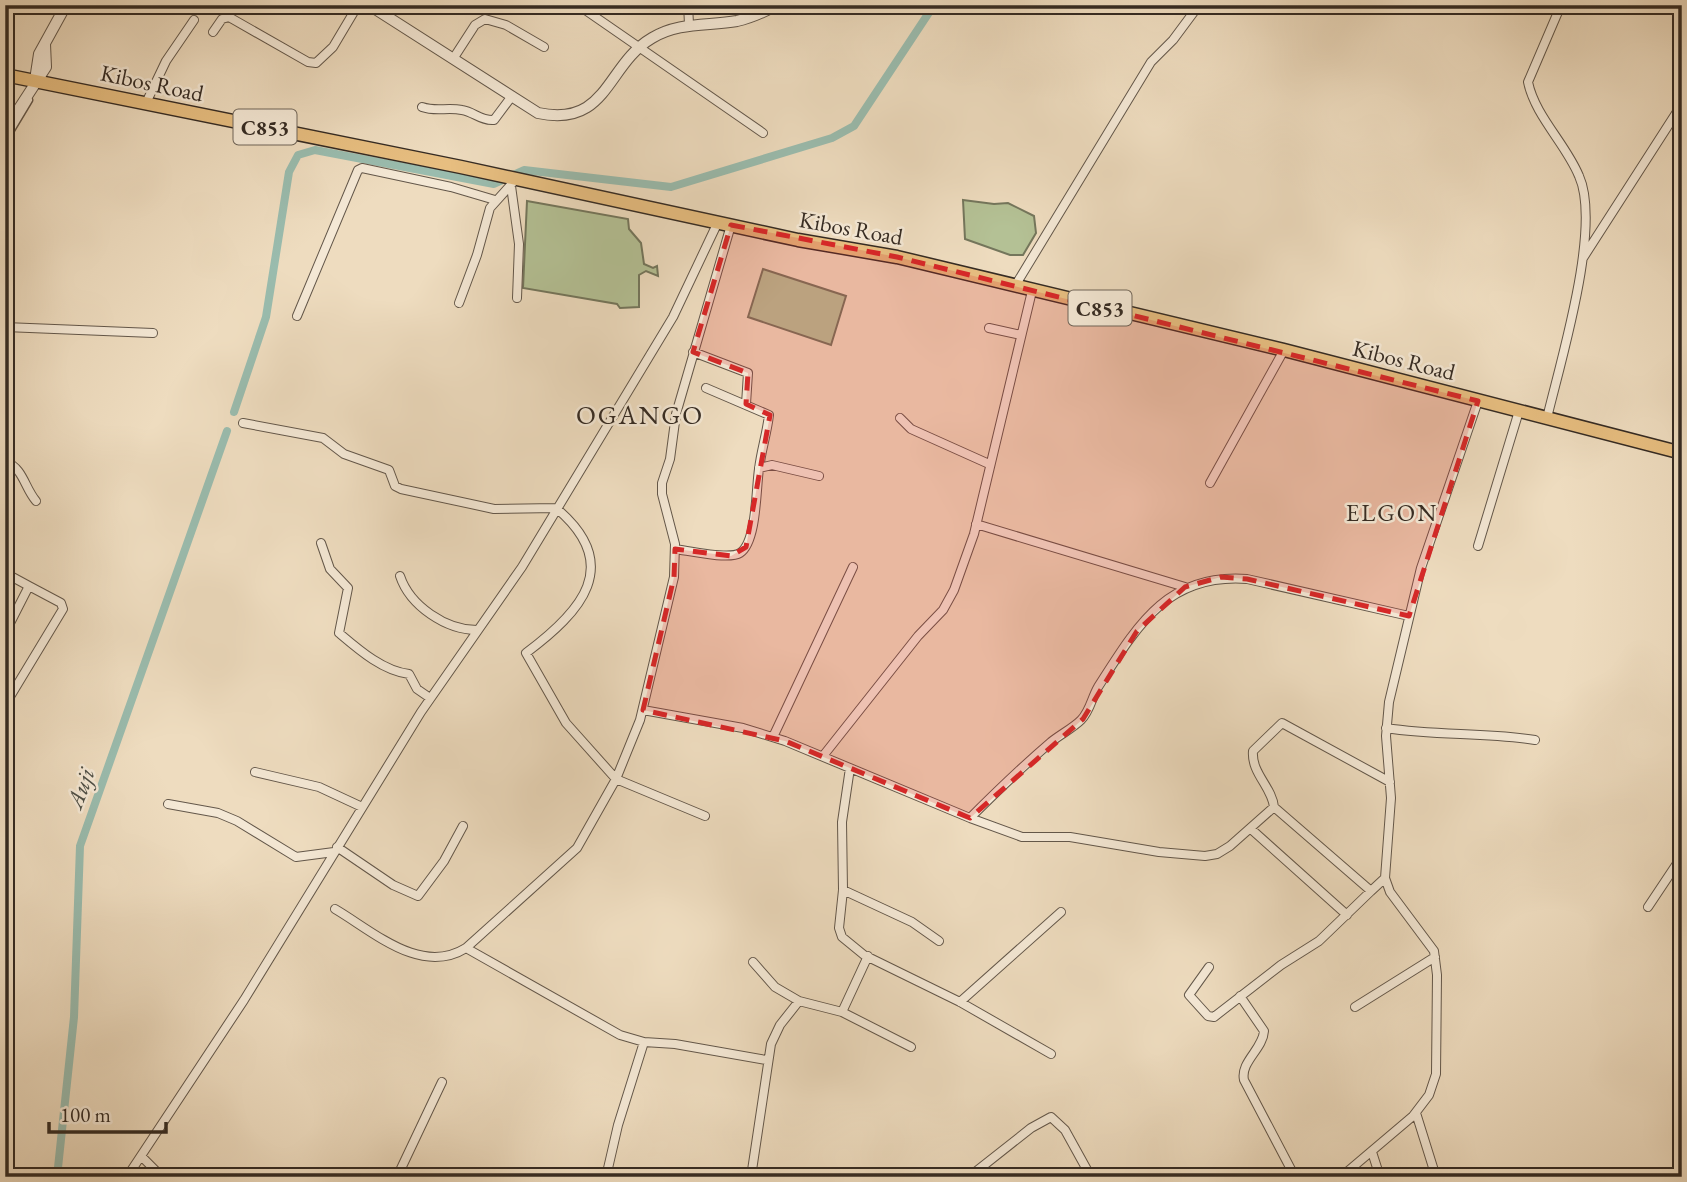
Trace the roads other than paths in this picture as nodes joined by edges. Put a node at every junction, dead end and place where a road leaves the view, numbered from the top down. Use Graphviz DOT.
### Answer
graph roads {
  1 [pos="66,5"];
  2 [pos="358,5"];
  3 [pos="369,5"];
  4 [pos="578,5"];
  5 [pos="688,5"];
  6 [pos="777,5"];
  7 [pos="1199,5"];
  8 [pos="1561,5"];
  9 [pos="194,20"];
  10 [pos="689,24"];
  11 [pos="213,32"];
  12 [pos="544,47"];
  13 [pos="640,47"];
  14 [pos="453,59"];
  15 [pos="5,75"];
  16 [pos="35,80"];
  17 [pos="512,96"];
  18 [pos="146,103"];
  19 [pos="123,104"];
  20 [pos="1682,104"];
  21 [pos="422,107"];
  22 [pos="5,130"];
  23 [pos="763,132"];
  24 [pos="5,139"];
  25 [pos="514,181"];
  26 [pos="495,200"];
  27 [pos="725,223"];
  28 [pos="1581,261"];
  29 [pos="1015,286"];
  30 [pos="1032,290"];
  31 [pos="517,298"];
  32 [pos="459,303"];
  33 [pos="297,316"];
  34 [pos="5,327"];
  35 [pos="989,328"];
  36 [pos="153,333"];
  37 [pos="1021,335"];
  38 [pos="1283,350"];
  39 [pos="693,352"];
  40 [pos="706,388"];
  41 [pos="1478,401"];
  42 [pos="747,404"];
  43 [pos="1519,411"];
  44 [pos="900,418"];
  45 [pos="1547,418"];
  46 [pos="243,423"];
  47 [pos="1682,453"];
  48 [pos="5,461"];
  49 [pos="989,464"];
  50 [pos="759,468"];
  51 [pos="819,475"];
  52 [pos="1210,483"];
  53 [pos="36,501"];
  54 [pos="556,508"];
  55 [pos="976,524"];
  56 [pos="321,543"];
  57 [pos="1478,546"];
  58 [pos="675,549"];
  59 [pos="853,567"];
  60 [pos="5,573"];
  61 [pos="400,576"];
  62 [pos="29,586"];
  63 [pos="1185,587"];
  64 [pos="1409,615"];
  65 [pos="477,630"];
  66 [pos="5,634"];
  67 [pos="430,698"];
  68 [pos="5,705"];
  69 [pos="643,710"];
  70 [pos="1386,728"];
  71 [pos="773,737"];
  72 [pos="1535,740"];
  73 [pos="823,756"];
  74 [pos="850,768"];
  75 [pos="255,772"];
  76 [pos="616,779"];
  77 [pos="1390,782"];
  78 [pos="168,804"];
  79 [pos="362,807"];
  80 [pos="1274,807"];
  81 [pos="705,816"];
  82 [pos="970,818"];
  83 [pos="463,826"];
  84 [pos="1251,830"];
  85 [pos="336,850"];
  86 [pos="1682,856"];
  87 [pos="1385,878"];
  88 [pos="843,890"];
  89 [pos="1371,891"];
  90 [pos="1648,907"];
  91 [pos="335,908"];
  92 [pos="1061,912"];
  93 [pos="1347,915"];
  94 [pos="939,941"];
  95 [pos="466,948"];
  96 [pos="868,956"];
  97 [pos="1435,957"];
  98 [pos="753,962"];
  99 [pos="1209,967"];
  100 [pos="1240,996"];
  101 [pos="799,1000"];
  102 [pos="960,1002"];
  103 [pos="1355,1007"];
  104 [pos="842,1012"];
  105 [pos="644,1042"];
  106 [pos="911,1047"];
  107 [pos="1051,1054"];
  108 [pos="766,1060"];
  109 [pos="442,1082"];
  110 [pos="1416,1112"];
  111 [pos="1372,1152"];
  112 [pos="141,1156"];
  113 [pos="127,1177"];
  114 [pos="162,1177"];
  115 [pos="397,1177"];
  116 [pos="606,1177"];
  117 [pos="751,1177"];
  118 [pos="969,1177"];
  119 [pos="1091,1177"];
  120 [pos="1295,1177"];
  121 [pos="1340,1177"];
  122 [pos="1380,1177"];
  123 [pos="1436,1177"];
  1 -- 16 [label="street"];
  2 -- 11 [label="street"];
  3 -- 14 [label="street"];
  4 -- 13 [label="street"];
  5 -- 10 [label="street"];
  6 -- 10 [label="street"];
  7 -- 29 [label="street"];
  8 -- 28 [label="street"];
  9 -- 18 [label="street"];
  10 -- 13 [label="street"];
  12 -- 14 [label="street"];
  13 -- 17 [label="street"];
  13 -- 23 [label="street"];
  14 -- 17 [label="street"];
  15 -- 16 [label="main road, Kibos Road / C853"];
  16 -- 18 [label="main road, Kibos Road / C853"];
  16 -- 22 [label="street"];
  17 -- 21 [label="street"];
  18 -- 25 [label="main road, Kibos Road / C853"];
  19 -- 24 [label="street"];
  20 -- 28 [label="street"];
  25 -- 26 [label="street"];
  25 -- 27 [label="main road, Kibos Road / C853"];
  25 -- 31 [label="street"];
  26 -- 32 [label="street"];
  26 -- 33 [label="street"];
  27 -- 29 [label="main road, Kibos Road / C853"];
  27 -- 39 [label="street"];
  27 -- 54 [label="street"];
  28 -- 45 [label="street"];
  29 -- 30 [label="main road, Kibos Road / C853"];
  30 -- 37 [label="street"];
  30 -- 38 [label="main road, Kibos Road / C853"];
  34 -- 36 [label="street"];
  35 -- 37 [label="street"];
  37 -- 49 [label="street"];
  38 -- 41 [label="main road, Kibos Road / C853"];
  38 -- 52 [label="street"];
  39 -- 42 [label="street"];
  39 -- 58 [label="street"];
  40 -- 42 [label="street"];
  41 -- 43 [label="main road, Kibos Road / C853"];
  41 -- 64 [label="street"];
  42 -- 50 [label="street"];
  43 -- 45 [label="main road, Kibos Road / C853"];
  43 -- 57 [label="street"];
  44 -- 49 [label="street"];
  45 -- 47 [label="main road, Kibos Road / C853"];
  46 -- 54 [label="street"];
  48 -- 53 [label="street"];
  49 -- 55 [label="street"];
  50 -- 51 [label="street"];
  50 -- 58 [label="street"];
  54 -- 65 [label="street"];
  54 -- 76 [label="street"];
  55 -- 63 [label="street"];
  55 -- 73 [label="street"];
  56 -- 67 [label="street"];
  58 -- 69 [label="street"];
  59 -- 71 [label="street"];
  60 -- 62 [label="street"];
  61 -- 65 [label="street"];
  62 -- 66 [label="street"];
  62 -- 68 [label="street"];
  63 -- 64 [label="street"];
  63 -- 82 [label="street"];
  64 -- 70 [label="street"];
  65 -- 67 [label="street"];
  67 -- 79 [label="street"];
  69 -- 71 [label="street"];
  69 -- 76 [label="street"];
  70 -- 72 [label="street"];
  70 -- 77 [label="street"];
  71 -- 73 [label="street"];
  73 -- 74 [label="street"];
  74 -- 82 [label="street"];
  74 -- 88 [label="street"];
  75 -- 79 [label="street"];
  76 -- 81 [label="street"];
  76 -- 95 [label="street"];
  77 -- 80 [label="street"];
  77 -- 87 [label="street"];
  78 -- 85 [label="street"];
  79 -- 85 [label="street"];
  80 -- 84 [label="street"];
  80 -- 89 [label="street"];
  82 -- 84 [label="street"];
  83 -- 85 [label="street"];
  84 -- 93 [label="street"];
  85 -- 112 [label="street"];
  86 -- 90 [label="street"];
  87 -- 89 [label="street"];
  87 -- 97 [label="street"];
  88 -- 94 [label="street"];
  88 -- 96 [label="street"];
  89 -- 93 [label="street"];
  91 -- 95 [label="street"];
  92 -- 102 [label="street"];
  93 -- 100 [label="street"];
  95 -- 105 [label="street"];
  96 -- 102 [label="street"];
  96 -- 104 [label="street"];
  97 -- 103 [label="street"];
  97 -- 110 [label="street"];
  98 -- 101 [label="street"];
  99 -- 100 [label="street"];
  100 -- 120 [label="street"];
  101 -- 104 [label="street"];
  101 -- 108 [label="street"];
  102 -- 107 [label="street"];
  104 -- 106 [label="street"];
  105 -- 108 [label="street"];
  105 -- 116 [label="street"];
  108 -- 117 [label="street"];
  109 -- 115 [label="street"];
  110 -- 111 [label="street"];
  110 -- 123 [label="street"];
  111 -- 121 [label="street"];
  111 -- 122 [label="street"];
  112 -- 113 [label="street"];
  112 -- 114 [label="street"];
  118 -- 119 [label="street"];
}
